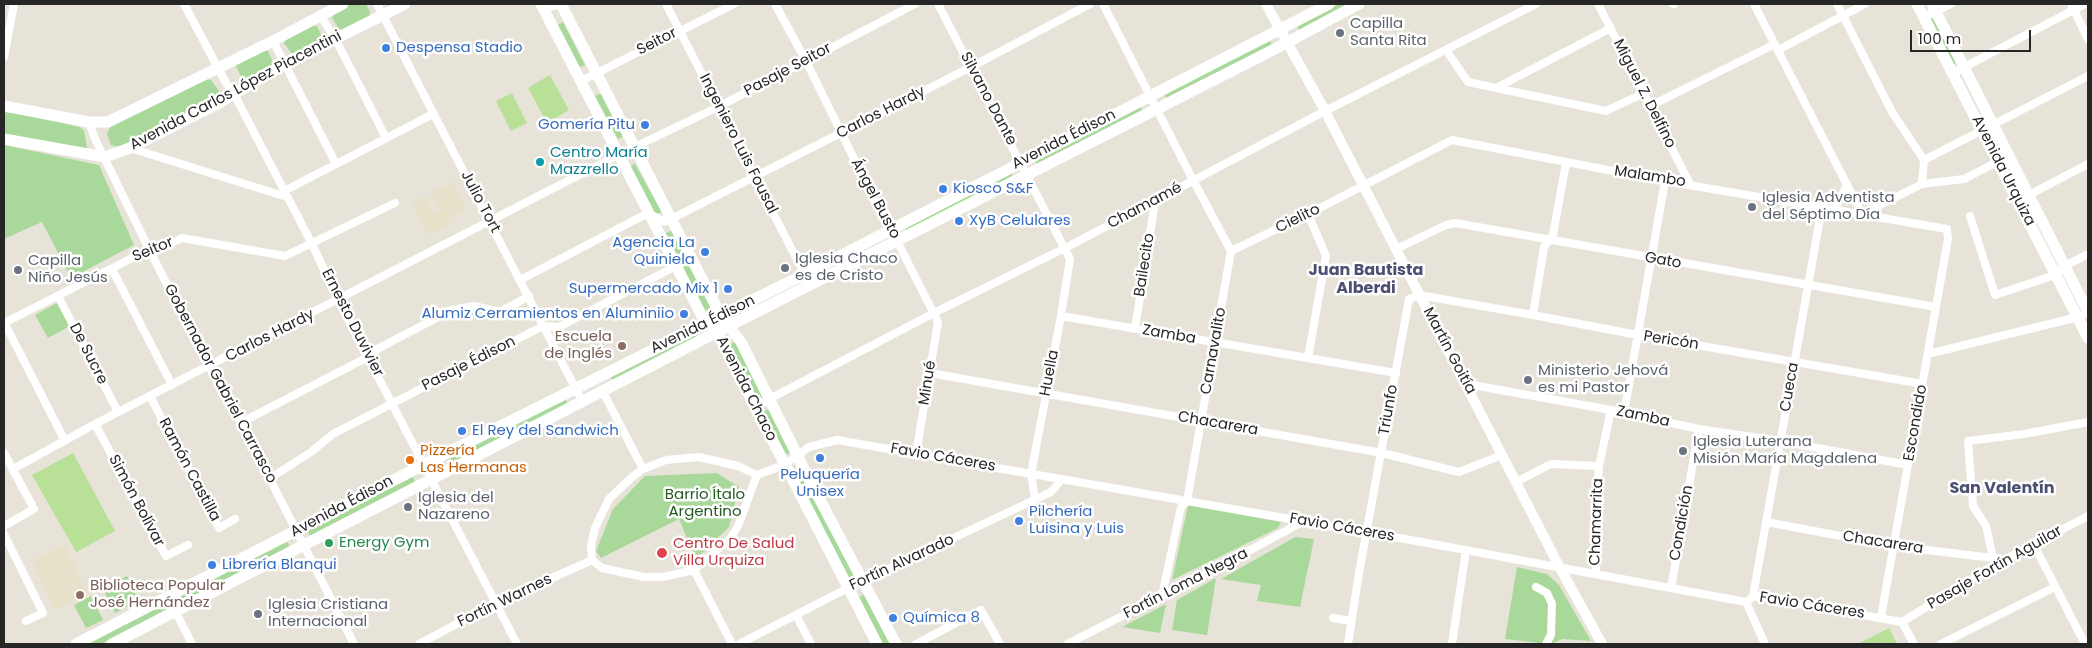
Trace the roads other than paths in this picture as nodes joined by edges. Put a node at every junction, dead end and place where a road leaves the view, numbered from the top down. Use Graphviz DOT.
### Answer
graph roads {
  1 [pos="14,4"];
  2 [pos="185,4"];
  3 [pos="343,4"];
  4 [pos="377,4"];
  5 [pos="405,4"];
  6 [pos="562,4"];
  7 [pos="666,4"];
  8 [pos="734,4"];
  9 [pos="775,4"];
  10 [pos="915,4"];
  11 [pos="938,4"];
  12 [pos="1090,4"];
  13 [pos="1103,4"];
  14 [pos="1266,4"];
  15 [pos="1329,4"];
  16 [pos="1536,4"];
  17 [pos="1598,4"];
  18 [pos="1754,4"];
  19 [pos="1837,4"];
  20 [pos="1865,4"];
  21 [pos="1917,4"];
  22 [pos="1951,4"];
  23 [pos="2085,4"];
  24 [pos="1354,5"];
  25 [pos="542,6"];
  26 [pos="2072,7"];
  27 [pos="1934,8"];
  28 [pos="320,15"];
  29 [pos="383,15"];
  30 [pos="1842,16"];
  31 [pos="1924,17"];
  32 [pos="1610,28"];
  33 [pos="1279,30"];
  34 [pos="679,31"];
  35 [pos="335,38"];
  36 [pos="2088,39"];
  37 [pos="272,41"];
  38 [pos="1287,42"];
  39 [pos="1776,47"];
  40 [pos="1446,50"];
  41 [pos="4,57"];
  42 [pos="806,60"];
  43 [pos="285,64"];
  44 [pos="971,67"];
  45 [pos="1964,67"];
  46 [pos="218,68"];
  47 [pos="1953,72"];
  48 [pos="596,73"];
  49 [pos="2088,76"];
  50 [pos="581,81"];
  51 [pos="1496,88"];
  52 [pos="1644,93"];
  53 [pos="234,94"];
  54 [pos="1150,96"];
  55 [pos="4,106"];
  56 [pos="1650,106"];
  57 [pos="718,107"];
  58 [pos="1156,108"];
  59 [pos="1325,111"];
  60 [pos="434,114"];
  61 [pos="89,122"];
  62 [pos="1992,124"];
  63 [pos="1982,132"];
  64 [pos="841,133"];
  65 [pos="386,138"];
  66 [pos="4,139"];
  67 [pos="130,148"];
  68 [pos="634,148"];
  69 [pos="618,155"];
  70 [pos="104,157"];
  71 [pos="1924,160"];
  72 [pos="1021,162"];
  73 [pos="1997,162"];
  74 [pos="1566,163"];
  75 [pos="336,164"];
  76 [pos="2088,164"];
  77 [pos="1027,174"];
  78 [pos="754,176"];
  79 [pos="1193,180"];
  80 [pos="1665,181"];
  81 [pos="1690,184"];
  82 [pos="1847,184"];
  83 [pos="1922,184"];
  84 [pos="1363,186"];
  85 [pos="286,194"];
  86 [pos="2029,195"];
  87 [pos="2018,201"];
  88 [pos="1154,202"];
  89 [pos="395,203"];
  90 [pos="1822,207"];
  91 [pos="1835,209"];
  92 [pos="648,213"];
  93 [pos="1308,214"];
  94 [pos="1862,214"];
  95 [pos="1970,216"];
  96 [pos="671,220"];
  97 [pos="490,221"];
  98 [pos="1947,229"];
  99 [pos="889,230"];
  100 [pos="1549,240"];
  101 [pos="897,241"];
  102 [pos="312,244"];
  103 [pos="1063,248"];
  104 [pos="1396,249"];
  105 [pos="1232,251"];
  106 [pos="151,253"];
  107 [pos="2088,254"];
  108 [pos="1652,259"];
  109 [pos="676,266"];
  110 [pos="2065,266"];
  111 [pos="112,269"];
  112 [pos="804,274"];
  113 [pos="2055,275"];
  114 [pos="520,280"];
  115 [pos="1808,284"];
  116 [pos="810,285"];
  117 [pos="58,296"];
  118 [pos="529,296"];
  119 [pos="1419,296"];
  120 [pos="338,300"];
  121 [pos="1936,307"];
  122 [pos="934,313"];
  123 [pos="2088,313"];
  124 [pos="1532,315"];
  125 [pos="721,316"];
  126 [pos="1061,316"];
  127 [pos="2077,318"];
  128 [pos="4,322"];
  129 [pos="705,322"];
  130 [pos="543,326"];
  131 [pos="730,326"];
  132 [pos="1135,329"];
  133 [pos="717,332"];
  134 [pos="1638,335"];
  135 [pos="2088,338"];
  136 [pos="1216,343"];
  137 [pos="1928,354"];
  138 [pos="368,356"];
  139 [pos="1308,358"];
  140 [pos="1794,361"];
  141 [pos="209,367"];
  142 [pos="930,372"];
  143 [pos="1396,373"];
  144 [pos="1467,384"];
  145 [pos="1923,384"];
  146 [pos="172,385"];
  147 [pos="576,389"];
  148 [pos="603,392"];
  149 [pos="1046,394"];
  150 [pos="150,396"];
  151 [pos="769,399"];
  152 [pos="582,401"];
  153 [pos="393,403"];
  154 [pos="754,407"];
  155 [pos="1611,410"];
  156 [pos="118,412"];
  157 [pos="1624,414"];
  158 [pos="1202,421"];
  159 [pos="2088,422"];
  160 [pos="240,423"];
  161 [pos="95,424"];
  162 [pos="1698,429"];
  163 [pos="65,441"];
  164 [pos="1780,441"];
  165 [pos="1382,452"];
  166 [pos="4,453"];
  167 [pos="916,454"];
  168 [pos="798,455"];
  169 [pos="1502,455"];
  170 [pos="425,464"];
  171 [pos="784,465"];
  172 [pos="1908,465"];
  173 [pos="1599,466"];
  174 [pos="12,469"];
  175 [pos="643,469"];
  176 [pos="1031,474"];
  177 [pos="756,475"];
  178 [pos="269,479"];
  179 [pos="1062,479"];
  180 [pos="433,480"];
  181 [pos="1516,482"];
  182 [pos="1034,500"];
  183 [pos="1187,501"];
  184 [pos="2088,516"];
  185 [pos="235,519"];
  186 [pos="1304,522"];
  187 [pos="1766,522"];
  188 [pos="4,526"];
  189 [pos="296,531"];
  190 [pos="1366,532"];
  191 [pos="4,534"];
  192 [pos="188,545"];
  193 [pos="2034,545"];
  194 [pos="303,546"];
  195 [pos="1894,546"];
  196 [pos="1466,550"];
  197 [pos="592,560"];
  198 [pos="1995,560"];
  199 [pos="1560,568"];
  200 [pos="694,570"];
  201 [pos="1596,574"];
  202 [pos="862,581"];
  203 [pos="1536,587"];
  204 [pos="2055,587"];
  205 [pos="849,588"];
  206 [pos="1671,588"];
  207 [pos="1162,596"];
  208 [pos="1753,596"];
  209 [pos="168,597"];
  210 [pos="1746,602"];
  211 [pos="496,603"];
  212 [pos="175,612"];
  213 [pos="796,615"];
  214 [pos="1881,617"];
  215 [pos="1332,618"];
  216 [pos="1351,621"];
  217 [pos="26,622"];
  218 [pos="1902,622"];
  219 [pos="1085,636"];
  220 [pos="76,644"];
  221 [pos="112,644"];
  222 [pos="192,644"];
  223 [pos="354,644"];
  224 [pos="418,644"];
  225 [pos="517,644"];
  226 [pos="732,644"];
  227 [pos="742,644"];
  228 [pos="811,644"];
  229 [pos="877,644"];
  230 [pos="896,644"];
  231 [pos="916,644"];
  232 [pos="1000,644"];
  233 [pos="1068,644"];
  234 [pos="1089,644"];
  235 [pos="1348,644"];
  236 [pos="1452,644"];
  237 [pos="1546,644"];
  238 [pos="1602,644"];
  239 [pos="1765,644"];
  240 [pos="1914,644"];
  241 [pos="1940,644"];
  242 [pos="2087,644"];
  1 -- 41 [label="street"];
  2 -- 46 [label="street, Ernesto Duvivier"];
  3 -- 28 [label="main road, Avenida Carlos López Piacentini"];
  4 -- 29 [label="street, Julio Tort"];
  5 -- 29 [label="main road, Avenida Carlos López Piacentini"];
  6 -- 25 [label="street"];
  6 -- 48 [label="main road, Avenida Chaco"];
  7 -- 34 [label="street, Ingeniero Luis Fousal"];
  8 -- 34 [label="street, Seitor"];
  9 -- 42 [label="street, Ángel Busto"];
  10 -- 42 [label="street, Pasaje Seitor"];
  11 -- 44 [label="street, Silvano Dante"];
  12 -- 44 [label="street, Carlos Hardy"];
  13 -- 54 [label="street"];
  14 -- 33 [label="street, Martín Goitía"];
  15 -- 33 [label="main road, Avenida Édison"];
  16 -- 40 [label="street, Chamamé"];
  17 -- 32 [label="street, Miguel Z. Delfino"];
  18 -- 39 [label="street"];
  19 -- 30 [label="street"];
  20 -- 30 [label="street"];
  21 -- 31 [label="main road, Avenida Urquiza"];
  22 -- 27 [label="street"];
  23 -- 26 [label="street"];
  24 -- 38 [label="main road, Avenida Édison"];
  25 -- 50 [label="main road, Avenida Chaco"];
  26 -- 36 [label="street"];
  26 -- 45 [label="street"];
  27 -- 31 [label="street"];
  27 -- 45 [label="main road, Avenida Urquiza"];
  28 -- 35 [label="street"];
  28 -- 37 [label="main road, Avenida Carlos López Piacentini"];
  29 -- 35 [label="main road, Avenida Carlos López Piacentini"];
  29 -- 60 [label="street, Julio Tort"];
  30 -- 39 [label="street"];
  30 -- 71 [label="street"];
  31 -- 47 [label="main road, Avenida Urquiza"];
  32 -- 51 [label="street"];
  32 -- 52 [label="street, Miguel Z. Delfino"];
  33 -- 38 [label="street, Martín Goitía"];
  33 -- 54 [label="main road, Avenida Édison"];
  34 -- 48 [label="street, Seitor"];
  34 -- 57 [label="street, Ingeniero Luis Fousal"];
  35 -- 43 [label="main road, Avenida Carlos López Piacentini"];
  35 -- 65 [label="street"];
  37 -- 43 [label="street"];
  37 -- 46 [label="main road, Avenida Carlos López Piacentini"];
  38 -- 58 [label="main road, Avenida Édison"];
  38 -- 59 [label="street, Martín Goitía"];
  39 -- 56 [label="street"];
  39 -- 82 [label="street"];
  40 -- 51 [label="street"];
  40 -- 59 [label="street, Chamamé"];
  42 -- 57 [label="street, Pasaje Seitor"];
  42 -- 64 [label="street, Ángel Busto"];
  43 -- 53 [label="main road, Avenida Carlos López Piacentini"];
  43 -- 75 [label="street"];
  44 -- 64 [label="street, Carlos Hardy"];
  44 -- 72 [label="street, Silvano Dante"];
  45 -- 47 [label="street"];
  45 -- 62 [label="main road, Avenida Urquiza"];
  46 -- 53 [label="street, Ernesto Duvivier"];
  46 -- 61 [label="main road, Avenida Carlos López Piacentini"];
  47 -- 63 [label="main road, Avenida Urquiza"];
  48 -- 50 [label="street, Seitor"];
  48 -- 68 [label="main road, Avenida Chaco"];
  49 -- 62 [label="street"];
  50 -- 69 [label="main road, Avenida Chaco"];
  51 -- 52 [label="street"];
  52 -- 56 [label="street, Miguel Z. Delfino"];
  53 -- 67 [label="main road, Avenida Carlos López Piacentini"];
  53 -- 85 [label="street, Ernesto Duvivier"];
  54 -- 58 [label="street"];
  54 -- 72 [label="main road, Avenida Édison"];
  55 -- 61 [label="main road, Avenida Carlos López Piacentini"];
  56 -- 81 [label="street, Miguel Z. Delfino"];
  57 -- 68 [label="street, Pasaje Seitor"];
  57 -- 78 [label="street, Ingeniero Luis Fousal"];
  58 -- 77 [label="main road, Avenida Édison"];
  58 -- 79 [label="street"];
  59 -- 79 [label="street, Chamamé"];
  59 -- 84 [label="street, Martín Goitía"];
  60 -- 65 [label="street"];
  60 -- 97 [label="street, Julio Tort"];
  61 -- 70 [label="street, Gobernador Gabriel Carrasco"];
  62 -- 63 [label="street"];
  62 -- 86 [label="main road, Avenida Urquiza"];
  63 -- 71 [label="street"];
  63 -- 73 [label="main road, Avenida Urquiza"];
  64 -- 78 [label="street, Carlos Hardy"];
  64 -- 99 [label="street, Ángel Busto"];
  65 -- 75 [label="street"];
  66 -- 70 [label="main road, Avenida Carlos López Piacentini"];
  67 -- 70 [label="main road, Avenida Carlos López Piacentini"];
  67 -- 85 [label="street"];
  68 -- 69 [label="street, Carlos Hardy"];
  68 -- 96 [label="main road, Avenida Chaco"];
  69 -- 92 [label="main road, Avenida Chaco"];
  69 -- 97 [label="street, Carlos Hardy"];
  70 -- 106 [label="street, Gobernador Gabriel Carrasco"];
  71 -- 83 [label="street"];
  72 -- 77 [label="street, Silvano Dante"];
  72 -- 99 [label="main road, Avenida Édison"];
  73 -- 83 [label="street"];
  73 -- 87 [label="main road, Avenida Urquiza"];
  74 -- 80 [label="street, Malambo"];
  74 -- 84 [label="street, Malambo"];
  74 -- 100 [label="street"];
  75 -- 85 [label="street"];
  76 -- 86 [label="street"];
  77 -- 101 [label="main road, Avenida Édison"];
  77 -- 103 [label="street, Silvano Dante"];
  78 -- 96 [label="street, Carlos Hardy"];
  78 -- 112 [label="street, Ingeniero Luis Fousal"];
  79 -- 88 [label="street, Chamamé"];
  79 -- 105 [label="street"];
  80 -- 81 [label="street, Malambo"];
  80 -- 108 [label="street"];
  81 -- 90 [label="street, Malambo"];
  82 -- 91 [label="street"];
  82 -- 94 [label="street"];
  83 -- 94 [label="street"];
  84 -- 93 [label="street, Cielito"];
  84 -- 104 [label="street, Martín Goitía"];
  85 -- 102 [label="street, Ernesto Duvivier"];
  86 -- 87 [label="street"];
  86 -- 110 [label="main road, Avenida Urquiza"];
  87 -- 113 [label="main road, Avenida Urquiza"];
  88 -- 103 [label="street, Chamamé"];
  88 -- 132 [label="street, Bailecito"];
  89 -- 102 [label="street"];
  90 -- 91 [label="street, Malambo"];
  90 -- 115 [label="street, Cueca"];
  91 -- 94 [label="street, Malambo"];
  92 -- 96 [label="street"];
  92 -- 109 [label="main road, Avenida Chaco"];
  92 -- 114 [label="street"];
  93 -- 105 [label="street, Cielito"];
  93 -- 139 [label="street"];
  94 -- 98 [label="street, Malambo"];
  95 -- 113 [label="street"];
  96 -- 125 [label="main road, Avenida Chaco"];
  97 -- 114 [label="street, Julio Tort"];
  97 -- 120 [label="street, Carlos Hardy"];
  98 -- 121 [label="street, Escondido"];
  99 -- 101 [label="street, Ángel Busto"];
  99 -- 112 [label="main road, Avenida Édison"];
  100 -- 104 [label="street, Gato"];
  100 -- 108 [label="street, Gato"];
  100 -- 124 [label="street"];
  101 -- 116 [label="main road, Avenida Édison"];
  101 -- 122 [label="street, Ángel Busto"];
  102 -- 106 [label="street, Seitor"];
  102 -- 120 [label="street, Ernesto Duvivier"];
  103 -- 122 [label="street, Chamamé"];
  103 -- 126 [label="street, Huella"];
  104 -- 119 [label="street, Martín Goitía"];
  105 -- 136 [label="street, Carnavalito"];
  106 -- 111 [label="street, Seitor"];
  106 -- 141 [label="street, Gobernador Gabriel Carrasco"];
  107 -- 110 [label="street"];
  108 -- 115 [label="street, Gato"];
  108 -- 134 [label="street"];
  109 -- 129 [label="main road, Avenida Chaco"];
  109 -- 130 [label="street, Pasaje Édison"];
  110 -- 113 [label="street"];
  110 -- 123 [label="main road, Avenida Urquiza"];
  111 -- 117 [label="street, Seitor"];
  111 -- 146 [label="street"];
  112 -- 116 [label="street, Ingeniero Luis Fousal"];
  112 -- 125 [label="main road, Avenida Édison"];
  113 -- 127 [label="main road, Avenida Urquiza"];
  114 -- 118 [label="street, Julio Tort"];
  115 -- 121 [label="street, Gato"];
  115 -- 140 [label="street, Cueca"];
  116 -- 131 [label="main road, Avenida Édison"];
  117 -- 128 [label="street, Seitor"];
  117 -- 156 [label="street, De Sucre"];
  118 -- 130 [label="street, Julio Tort"];
  118 -- 138 [label="street"];
  119 -- 124 [label="street, Pericón"];
  119 -- 143 [label="street, Triunfo"];
  119 -- 144 [label="street, Martín Goitía"];
  120 -- 138 [label="street, Ernesto Duvivier"];
  120 -- 141 [label="street, Carlos Hardy"];
  121 -- 137 [label="street, Escondido"];
  122 -- 142 [label="street, Minué"];
  122 -- 151 [label="street, Chamamé"];
  123 -- 127 [label="street"];
  124 -- 134 [label="street, Pericón"];
  125 -- 129 [label="main road, Avenida Édison"];
  125 -- 131 [label="main road, Avenida Chaco"];
  126 -- 132 [label="street, Zamba"];
  126 -- 149 [label="street, Huella"];
  127 -- 135 [label="main road, Avenida Urquiza"];
  127 -- 137 [label="street"];
  128 -- 163 [label="street"];
  129 -- 133 [label="main road, Avenida Chaco"];
  129 -- 147 [label="main road, Avenida Édison"];
  130 -- 147 [label="street, Julio Tort"];
  130 -- 153 [label="street, Pasaje Édison"];
  131 -- 133 [label="main road, Avenida Édison"];
  131 -- 151 [label="main road, Avenida Chaco"];
  132 -- 136 [label="street, Zamba"];
  133 -- 148 [label="main road, Avenida Édison"];
  133 -- 154 [label="main road, Avenida Chaco"];
  134 -- 140 [label="street, Pericón"];
  134 -- 157 [label="street"];
  136 -- 139 [label="street, Zamba"];
  136 -- 158 [label="street, Carnavalito"];
  137 -- 145 [label="street, Escondido"];
  138 -- 153 [label="street, Ernesto Duvivier"];
  138 -- 160 [label="street"];
  139 -- 143 [label="street, Zamba"];
  140 -- 145 [label="street, Pericón"];
  140 -- 164 [label="street, Cueca"];
  141 -- 146 [label="street, Carlos Hardy"];
  141 -- 160 [label="street, Gobernador Gabriel Carrasco"];
  142 -- 149 [label="street, Chacarera"];
  142 -- 167 [label="street, Minué"];
  143 -- 165 [label="street, Triunfo"];
  144 -- 155 [label="street, Zamba"];
  144 -- 169 [label="street, Martín Goitía"];
  145 -- 172 [label="street, Escondido"];
  146 -- 150 [label="street, Carlos Hardy"];
  147 -- 152 [label="street, Julio Tort"];
  147 -- 170 [label="main road, Avenida Édison"];
  148 -- 152 [label="main road, Avenida Édison"];
  148 -- 175 [label="street"];
  149 -- 158 [label="street, Chacarera"];
  149 -- 176 [label="street, Huella"];
  150 -- 156 [label="street, Carlos Hardy"];
  150 -- 185 [label="street, Ramón Castilla"];
  151 -- 154 [label="street, Chamamé"];
  151 -- 168 [label="main road, Avenida Chaco"];
  152 -- 180 [label="main road, Avenida Édison"];
  153 -- 170 [label="street, Ernesto Duvivier"];
  153 -- 178 [label="street, Pasaje Édison"];
  154 -- 171 [label="main road, Avenida Chaco"];
  155 -- 157 [label="street, Zamba"];
  155 -- 173 [label="street, Chamarrita"];
  156 -- 161 [label="street, Carlos Hardy"];
  157 -- 162 [label="street, Zamba"];
  158 -- 165 [label="street, Chacarera"];
  158 -- 183 [label="street, Carnavalito"];
  159 -- 198 [label="street"];
  160 -- 178 [label="street, Gobernador Gabriel Carrasco"];
  161 -- 163 [label="street, Carlos Hardy"];
  161 -- 192 [label="street, Simón Bolívar"];
  162 -- 164 [label="street, Zamba"];
  162 -- 206 [label="street, Condición"];
  163 -- 174 [label="street, Carlos Hardy"];
  164 -- 172 [label="street, Zamba"];
  164 -- 187 [label="street, Cueca"];
  165 -- 169 [label="street, Chacarera"];
  165 -- 190 [label="street, Triunfo"];
  166 -- 174 [label="street"];
  167 -- 168 [label="street, Favio Cáceres"];
  167 -- 176 [label="street, Favio Cáceres"];
  168 -- 171 [label="street, Favio Cáceres"];
  168 -- 202 [label="main road, Avenida Chaco"];
  169 -- 181 [label="street, Martín Goitía"];
  170 -- 180 [label="street, Ernesto Duvivier"];
  170 -- 189 [label="main road, Avenida Édison"];
  171 -- 177 [label="street"];
  171 -- 205 [label="main road, Avenida Chaco"];
  172 -- 195 [label="street, Escondido"];
  173 -- 181 [label="street"];
  173 -- 201 [label="street, Chamarrita"];
  174 -- 188 [label="street"];
  175 -- 177 [label="street"];
  175 -- 197 [label="street"];
  176 -- 179 [label="street, Favio Cáceres"];
  176 -- 182 [label="street, Huella"];
  177 -- 200 [label="street"];
  178 -- 189 [label="street, Gobernador Gabriel Carrasco"];
  179 -- 182 [label="street, Fortín Alvarado"];
  179 -- 183 [label="street, Favio Cáceres"];
  180 -- 194 [label="main road, Avenida Édison"];
  180 -- 211 [label="street, Ernesto Duvivier"];
  181 -- 199 [label="street, Martín Goitía"];
  182 -- 202 [label="street, Fortín Alvarado"];
  183 -- 186 [label="street, Favio Cáceres"];
  183 -- 207 [label="street, Carnavalito"];
  184 -- 193 [label="street, Pasaje Fortín Aguilar"];
  186 -- 190 [label="street, Favio Cáceres"];
  186 -- 207 [label="street, Fortín Loma Negra"];
  187 -- 195 [label="street, Chacarera"];
  187 -- 208 [label="street, Cueca"];
  189 -- 194 [label="street, Gobernador Gabriel Carrasco"];
  189 -- 209 [label="main road, Avenida Édison"];
  190 -- 196 [label="street, Favio Cáceres"];
  190 -- 216 [label="street, Triunfo"];
  191 -- 217 [label="street"];
  193 -- 198 [label="street, Pasaje Fortín Aguilar"];
  193 -- 204 [label="street"];
  194 -- 212 [label="main road, Avenida Édison"];
  194 -- 223 [label="street, Gobernador Gabriel Carrasco"];
  195 -- 198 [label="street, Chacarera"];
  195 -- 214 [label="street, Escondido"];
  196 -- 199 [label="street, Favio Cáceres"];
  196 -- 236 [label="street"];
  197 -- 200 [label="street"];
  197 -- 211 [label="street, Fortín Warnes"];
  198 -- 218 [label="street, Pasaje Fortín Aguilar"];
  199 -- 201 [label="street, Favio Cáceres"];
  199 -- 238 [label="street, Martín Goitía"];
  200 -- 226 [label="street"];
  201 -- 206 [label="street, Favio Cáceres"];
  202 -- 205 [label="street, Fortín Alvarado"];
  202 -- 230 [label="main road, Avenida Chaco"];
  203 -- 237 [label="street"];
  204 -- 241 [label="street"];
  204 -- 242 [label="street"];
  205 -- 213 [label="street, Fortín Alvarado"];
  205 -- 229 [label="main road, Avenida Chaco"];
  206 -- 210 [label="street, Favio Cáceres"];
  207 -- 219 [label="street, Fortín Loma Negra"];
  208 -- 210 [label="street, Favio Cáceres"];
  208 -- 214 [label="street, Favio Cáceres"];
  209 -- 212 [label="street"];
  209 -- 220 [label="main road, Avenida Édison"];
  210 -- 239 [label="street"];
  211 -- 224 [label="street, Fortín Warnes"];
  211 -- 225 [label="street, Ernesto Duvivier"];
  212 -- 221 [label="main road, Avenida Édison"];
  212 -- 222 [label="street"];
  213 -- 227 [label="street, Fortín Alvarado"];
  213 -- 228 [label="street"];
  214 -- 218 [label="street, Favio Cáceres"];
  215 -- 216 [label="street"];
  216 -- 235 [label="street, Triunfo"];
  218 -- 240 [label="street"];
  219 -- 233 [label="street, Fortín Loma Negra"];
  219 -- 234 [label="street"];
  231 -- 232 [label="street"];
}
